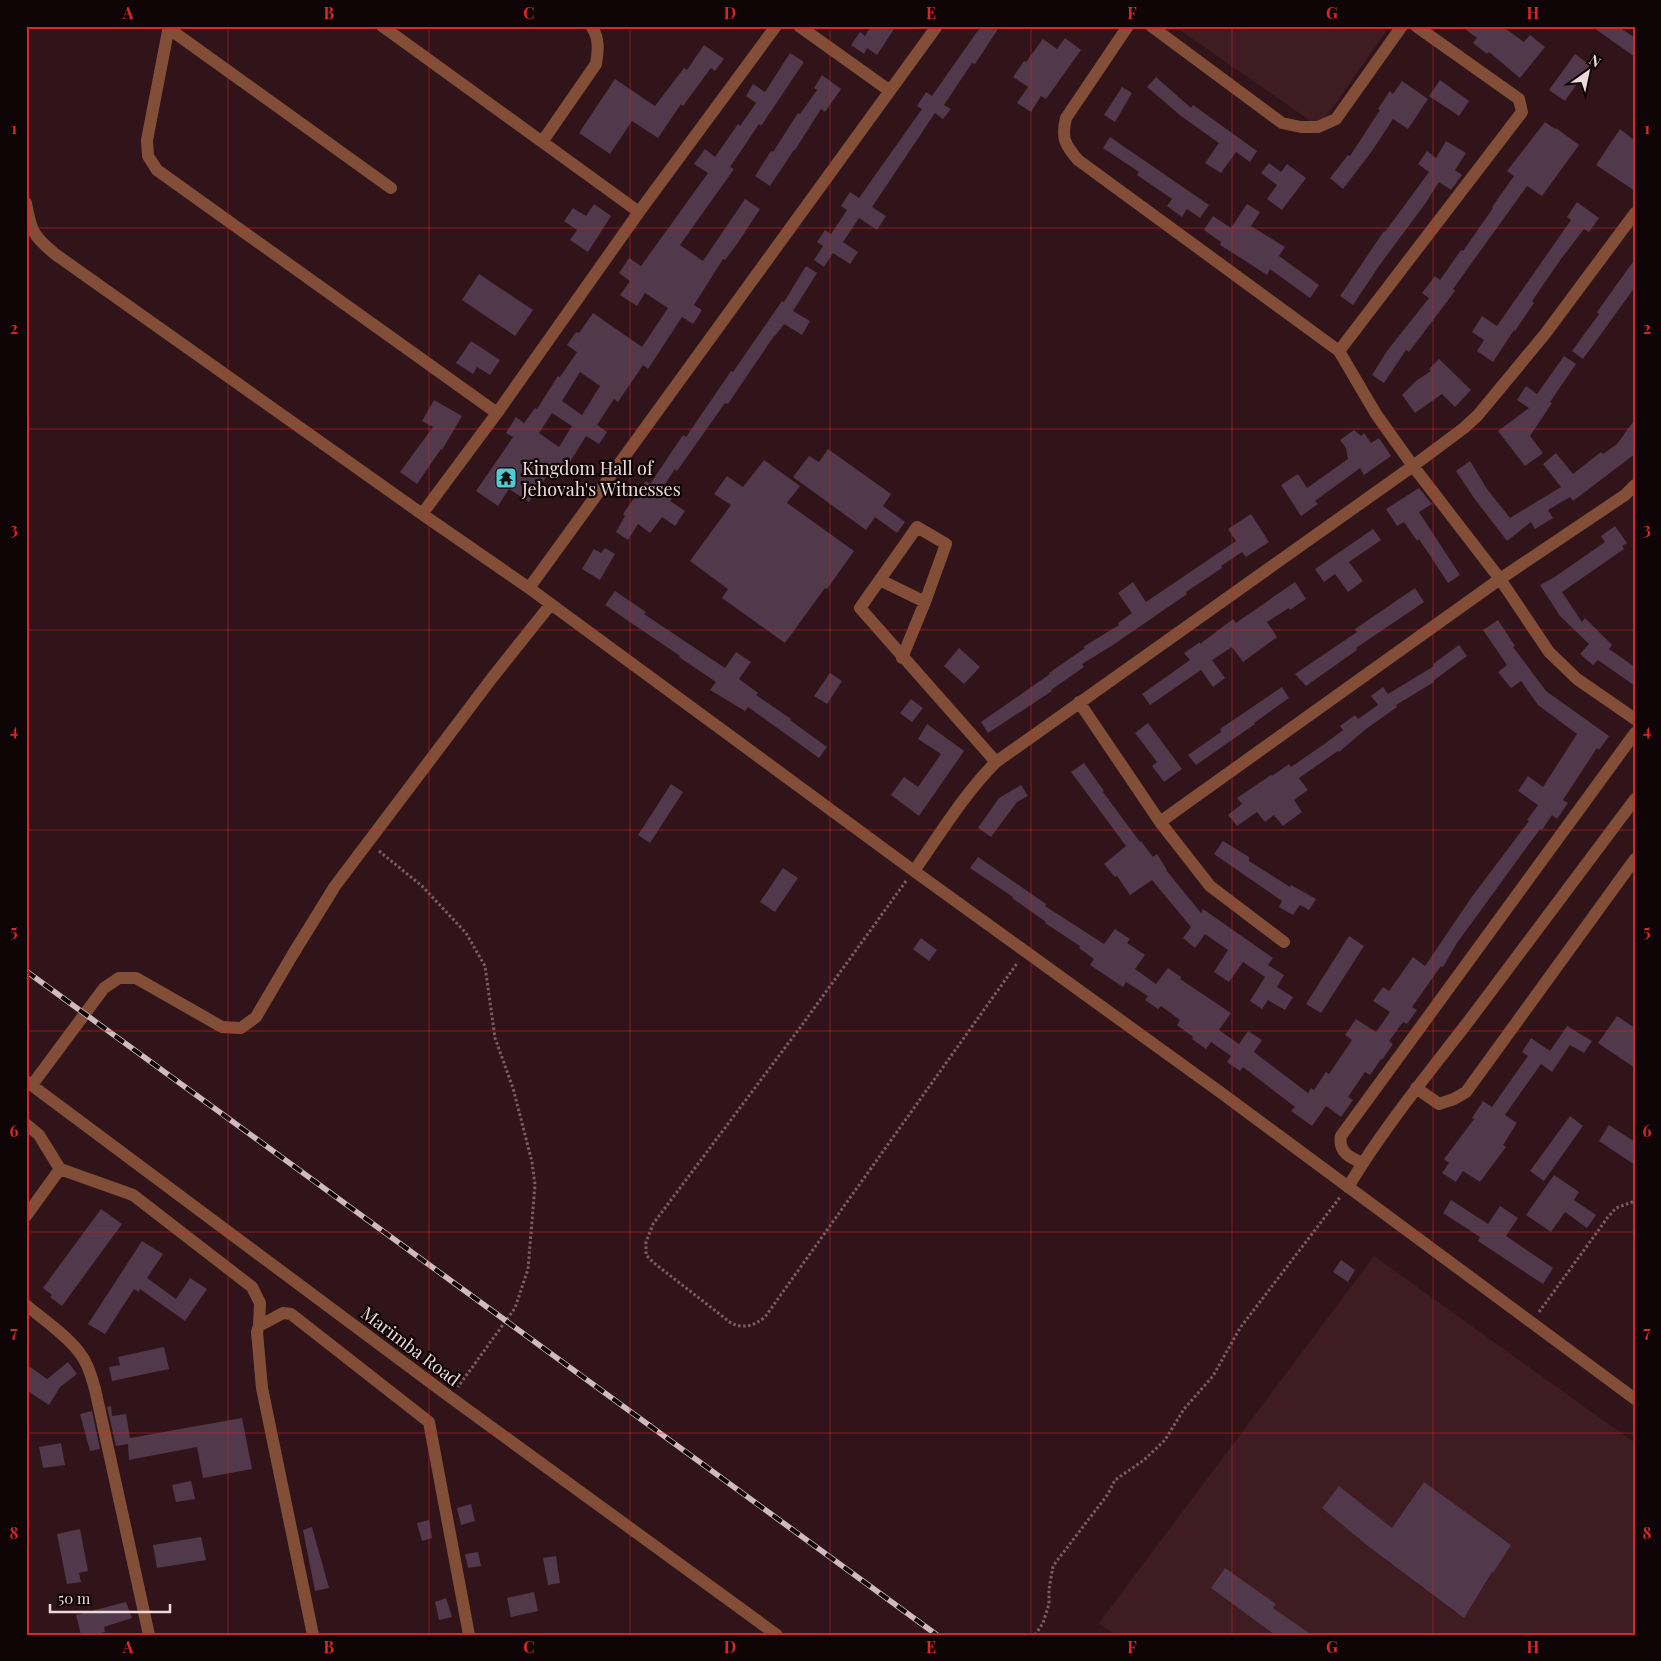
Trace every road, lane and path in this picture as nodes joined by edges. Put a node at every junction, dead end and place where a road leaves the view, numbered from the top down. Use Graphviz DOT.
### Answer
graph roads {
  1 [pos="382,26"];
  2 [pos="591,26"];
  3 [pos="776,26"];
  4 [pos="799,26"];
  5 [pos="938,26"];
  6 [pos="1128,26"];
  7 [pos="1152,26"];
  8 [pos="1402,26"];
  9 [pos="1416,26"];
  10 [pos="169,27"];
  11 [pos="890,91"];
  12 [pos="542,142"];
  13 [pos="391,188"];
  14 [pos="26,203"];
  15 [pos="638,212"];
  16 [pos="1635,213"];
  17 [pos="1339,352"];
  18 [pos="497,413"];
  19 [pos="1413,466"];
  20 [pos="1635,485"];
  21 [pos="422,514"];
  22 [pos="880,580"];
  23 [pos="1500,580"];
  24 [pos="529,588"];
  25 [pos="925,602"];
  26 [pos="551,604"];
  27 [pos="902,658"];
  28 [pos="1079,702"];
  29 [pos="1635,719"];
  30 [pos="1635,732"];
  31 [pos="996,762"];
  32 [pos="1635,799"];
  33 [pos="1160,822"];
  34 [pos="368,842"];
  35 [pos="1635,859"];
  36 [pos="914,871"];
  37 [pos="1284,942"];
  38 [pos="1026,952"];
  39 [pos="29,1083"];
  40 [pos="1416,1088"];
  41 [pos="26,1124"];
  42 [pos="1362,1163"];
  43 [pos="60,1169"];
  44 [pos="1348,1187"];
  45 [pos="1635,1202"];
  46 [pos="26,1216"];
  47 [pos="26,1305"];
  48 [pos="1531,1323"];
  49 [pos="258,1326"];
  50 [pos="450,1397"];
  51 [pos="1635,1399"];
  52 [pos="149,1635"];
  53 [pos="313,1635"];
  54 [pos="469,1635"];
  55 [pos="777,1635"];
  56 [pos="1035,1635"];
  1 -- 12 [label="street"];
  2 -- 12 [label="street"];
  3 -- 15 [label="street"];
  4 -- 11 [label="street"];
  5 -- 11 [label="street"];
  6 -- 17 [label="street"];
  7 -- 8 [label="street"];
  9 -- 17 [label="street"];
  10 -- 13 [label="street"];
  10 -- 18 [label="street"];
  11 -- 24 [label="street"];
  12 -- 15 [label="street"];
  14 -- 21 [label="street"];
  15 -- 18 [label="street"];
  16 -- 19 [label="street"];
  17 -- 19 [label="street"];
  18 -- 21 [label="street"];
  19 -- 23 [label="street"];
  19 -- 28 [label="street"];
  20 -- 23 [label="street"];
  21 -- 24 [label="street"];
  22 -- 25 [label="street"];
  22 -- 25 [label="street"];
  22 -- 27 [label="street"];
  23 -- 29 [label="street"];
  23 -- 33 [label="street"];
  24 -- 26 [label="street"];
  25 -- 27 [label="street"];
  26 -- 34 [label="street"];
  26 -- 36 [label="street"];
  27 -- 31 [label="street"];
  28 -- 31 [label="street"];
  28 -- 33 [label="street"];
  30 -- 42 [label="street"];
  31 -- 36 [label="street"];
  32 -- 40 [label="street"];
  33 -- 37 [label="street"];
  34 -- 39 [label="street"];
  34 -- 50 [label="path"];
  35 -- 40 [label="street"];
  36 -- 38 [label="street"];
  36 -- 38 [label="path"];
  38 -- 44 [label="street"];
  39 -- 50 [label="street, Marimba Road"];
  40 -- 42 [label="street"];
  41 -- 43 [label="street"];
  42 -- 44 [label="street"];
  43 -- 46 [label="street"];
  43 -- 49 [label="street"];
  44 -- 48 [label="street"];
  44 -- 56 [label="path"];
  45 -- 48 [label="path"];
  47 -- 52 [label="street"];
  48 -- 51 [label="street"];
  49 -- 53 [label="street"];
  49 -- 54 [label="street"];
  50 -- 55 [label="street, Marimba Road"];
}
